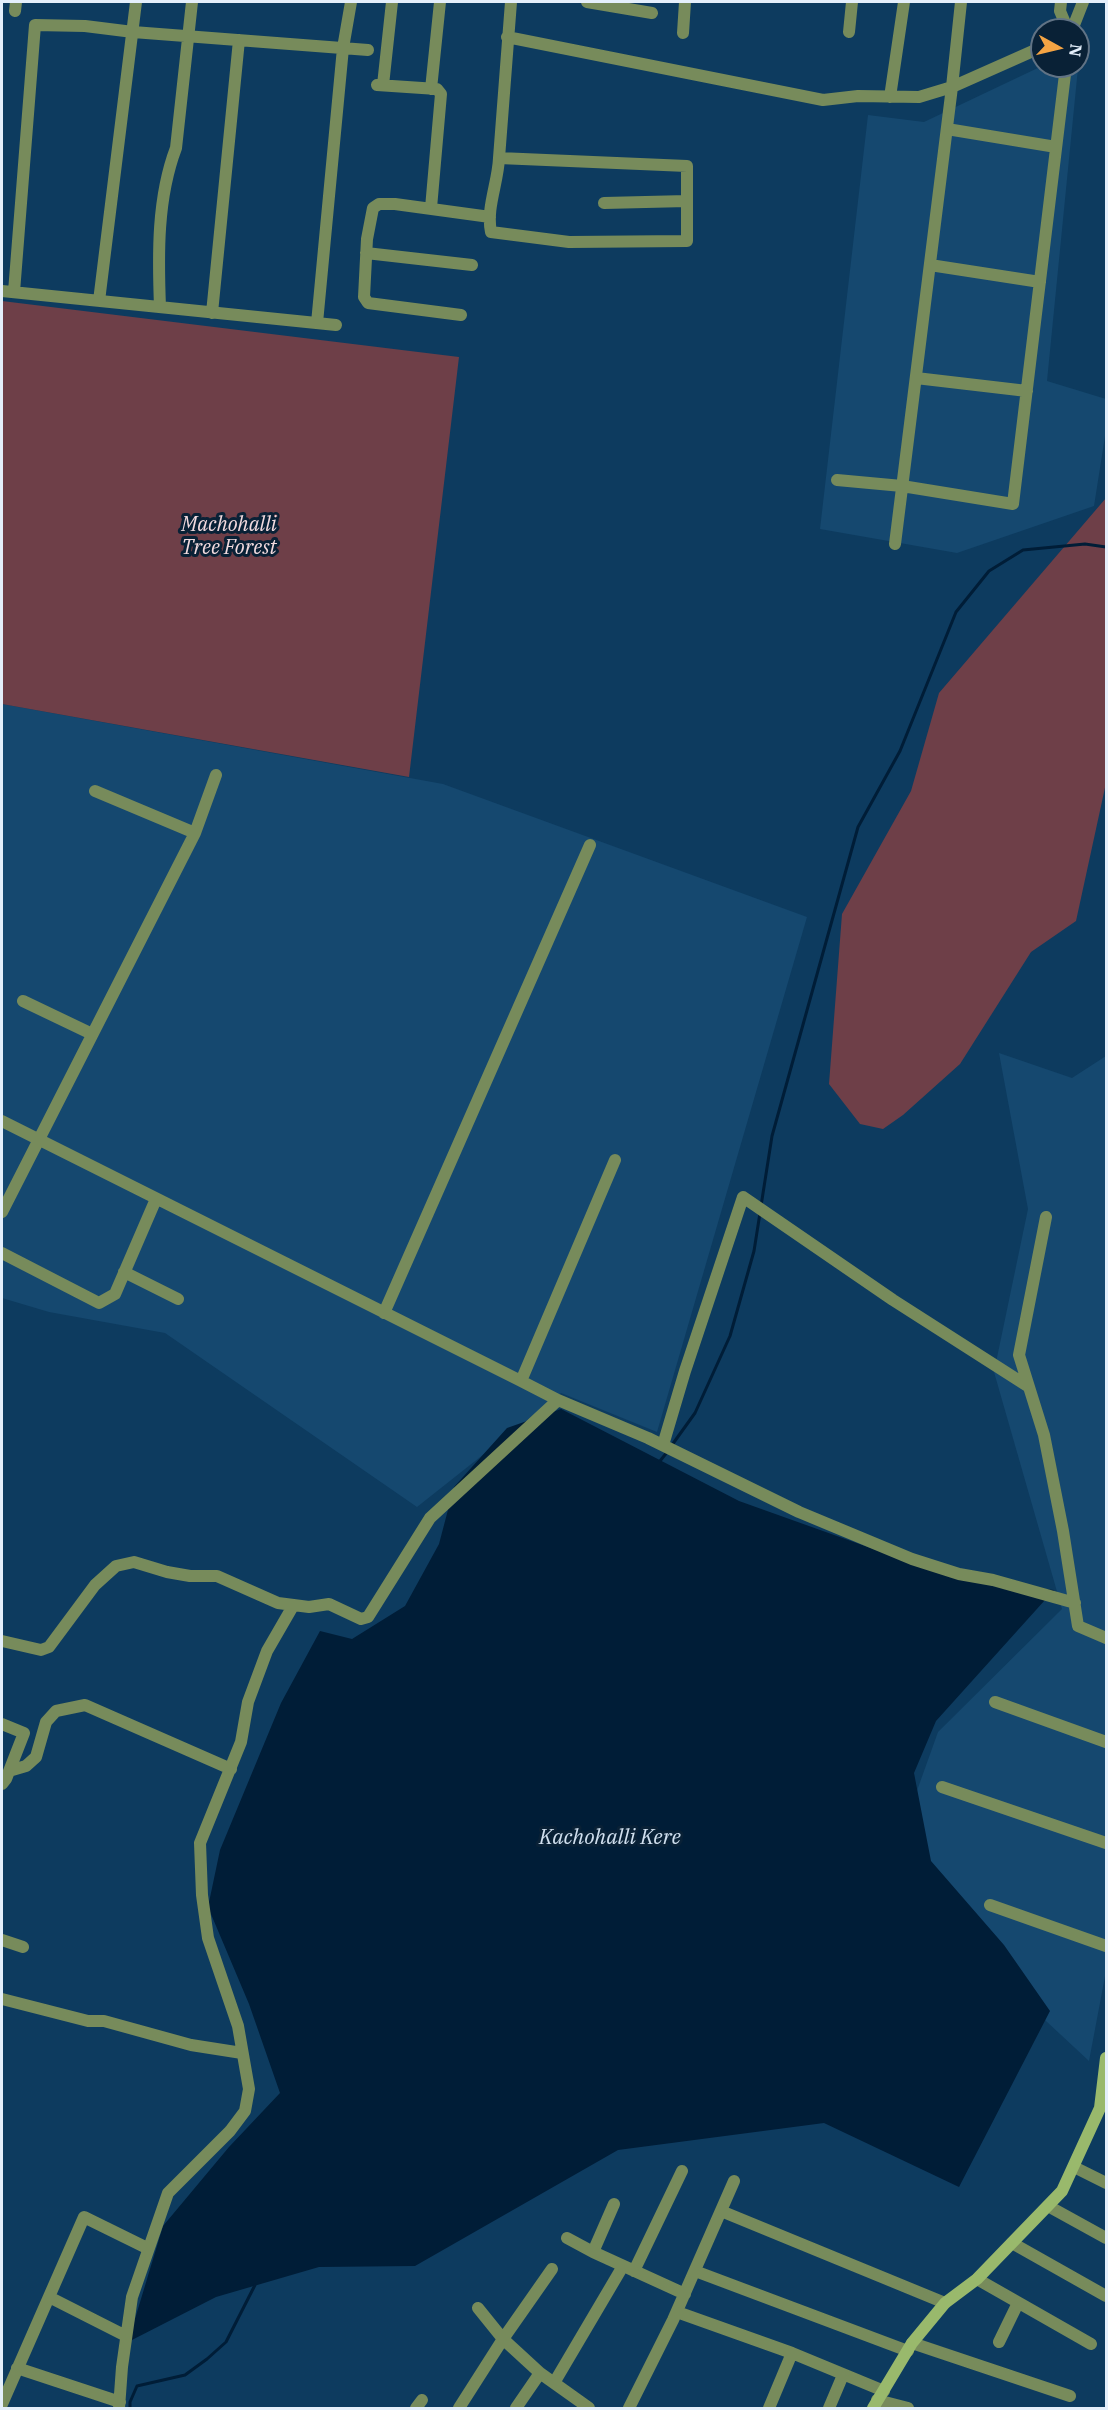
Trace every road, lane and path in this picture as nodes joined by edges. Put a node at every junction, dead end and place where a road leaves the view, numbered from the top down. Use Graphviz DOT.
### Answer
graph roads {
  1 [pos="136,2"];
  2 [pos="192,2"];
  3 [pos="351,2"];
  4 [pos="392,2"];
  5 [pos="440,2"];
  6 [pos="511,2"];
  7 [pos="587,2"];
  8 [pos="685,2"];
  9 [pos="852,2"];
  10 [pos="904,2"];
  11 [pos="961,2"];
  12 [pos="1061,2"];
  13 [pos="1083,2"];
  14 [pos="652,13"];
  15 [pos="1064,18"];
  16 [pos="1076,18"];
  17 [pos="133,32"];
  18 [pos="849,32"];
  19 [pos="682,33"];
  20 [pos="188,36"];
  21 [pos="507,37"];
  22 [pos="239,40"];
  23 [pos="343,48"];
  24 [pos="368,50"];
  25 [pos="1030,52"];
  26 [pos="1065,78"];
  27 [pos="952,87"];
  28 [pos="431,88"];
  29 [pos="890,96"];
  30 [pos="947,129"];
  31 [pos="1056,147"];
  32 [pos="499,158"];
  33 [pos="687,201"];
  34 [pos="604,202"];
  35 [pos="431,208"];
  36 [pos="490,217"];
  37 [pos="366,253"];
  38 [pos="472,265"];
  39 [pos="930,265"];
  40 [pos="1040,282"];
  41 [pos="8,291"];
  42 [pos="99,301"];
  43 [pos="160,307"];
  44 [pos="212,313"];
  45 [pos="460,315"];
  46 [pos="317,323"];
  47 [pos="336,325"];
  48 [pos="916,378"];
  49 [pos="1027,391"];
  50 [pos="837,480"];
  51 [pos="902,486"];
  52 [pos="895,544"];
  53 [pos="216,775"];
  54 [pos="95,791"];
  55 [pos="195,833"];
  56 [pos="590,845"];
  57 [pos="23,1001"];
  58 [pos="92,1034"];
  59 [pos="2,1121"];
  60 [pos="39,1140"];
  61 [pos="615,1160"];
  62 [pos="156,1199"];
  63 [pos="2,1212"];
  64 [pos="1046,1216"];
  65 [pos="2,1253"];
  66 [pos="124,1272"];
  67 [pos="177,1299"];
  68 [pos="384,1313"];
  69 [pos="521,1381"];
  70 [pos="1029,1387"];
  71 [pos="558,1400"];
  72 [pos="663,1445"];
  73 [pos="1075,1603"];
  74 [pos="293,1606"];
  75 [pos="1107,1638"];
  76 [pos="2,1641"];
  77 [pos="995,1702"];
  78 [pos="2,1724"];
  79 [pos="1107,1742"];
  80 [pos="231,1769"];
  81 [pos="9,1771"];
  82 [pos="2,1784"];
  83 [pos="942,1786"];
  84 [pos="1107,1843"];
  85 [pos="990,1905"];
  86 [pos="2,1940"];
  87 [pos="1107,1946"];
  88 [pos="23,1947"];
  89 [pos="2,1999"];
  90 [pos="242,2053"];
  91 [pos="1107,2058"];
  92 [pos="1074,2167"];
  93 [pos="682,2171"];
  94 [pos="734,2181"];
  95 [pos="1107,2183"];
  96 [pos="614,2204"];
  97 [pos="1048,2206"];
  98 [pos="721,2211"];
  99 [pos="567,2238"];
  100 [pos="1107,2238"];
  101 [pos="1012,2243"];
  102 [pos="147,2248"];
  103 [pos="593,2252"];
  104 [pos="629,2268"];
  105 [pos="552,2269"];
  106 [pos="695,2271"];
  107 [pos="977,2279"];
  108 [pos="685,2294"];
  109 [pos="1107,2296"];
  110 [pos="49,2297"];
  111 [pos="945,2303"];
  112 [pos="1018,2303"];
  113 [pos="478,2308"];
  114 [pos="677,2312"];
  115 [pos="126,2336"];
  116 [pos="503,2339"];
  117 [pos="999,2342"];
  118 [pos="1092,2344"];
  119 [pos="910,2347"];
  120 [pos="792,2353"];
  121 [pos="18,2368"];
  122 [pos="540,2373"];
  123 [pos="843,2375"];
  124 [pos="554,2383"];
  125 [pos="1070,2396"];
  126 [pos="878,2400"];
  127 [pos="2,2404"];
  128 [pos="571,2404"];
  129 [pos="119,2405"];
  130 [pos="459,2409"];
  131 [pos="516,2409"];
  132 [pos="589,2409"];
  133 [pos="629,2409"];
  134 [pos="770,2409"];
  135 [pos="829,2409"];
  136 [pos="908,2409"];
  1 -- 17 [label="street"];
  2 -- 20 [label="street"];
  3 -- 23 [label="street"];
  4 -- 28 [label="street"];
  5 -- 28 [label="street"];
  6 -- 21 [label="street"];
  7 -- 14 [label="street"];
  8 -- 19 [label="street"];
  9 -- 18 [label="street"];
  10 -- 29 [label="street"];
  11 -- 27 [label="street"];
  12 -- 15 [label="street"];
  13 -- 16 [label="street"];
  17 -- 20 [label="street"];
  17 -- 41 [label="street"];
  17 -- 42 [label="street"];
  20 -- 22 [label="street"];
  20 -- 43 [label="street"];
  21 -- 29 [label="street"];
  21 -- 32 [label="street"];
  22 -- 23 [label="street"];
  22 -- 44 [label="street"];
  23 -- 24 [label="street"];
  23 -- 46 [label="street"];
  25 -- 27 [label="street"];
  26 -- 31 [label="street"];
  27 -- 29 [label="street"];
  27 -- 30 [label="street"];
  28 -- 35 [label="street"];
  30 -- 31 [label="street"];
  30 -- 39 [label="street"];
  31 -- 40 [label="street"];
  32 -- 33 [label="street"];
  32 -- 36 [label="street"];
  33 -- 34 [label="street"];
  33 -- 36 [label="street"];
  35 -- 36 [label="street"];
  35 -- 37 [label="street"];
  37 -- 38 [label="street"];
  37 -- 45 [label="street"];
  39 -- 40 [label="street"];
  39 -- 48 [label="street"];
  40 -- 49 [label="street"];
  41 -- 42 [label="street"];
  42 -- 43 [label="street"];
  43 -- 44 [label="street"];
  44 -- 46 [label="street"];
  46 -- 47 [label="street"];
  48 -- 49 [label="street"];
  48 -- 51 [label="street"];
  49 -- 51 [label="street"];
  50 -- 51 [label="street"];
  51 -- 52 [label="street"];
  53 -- 55 [label="street"];
  54 -- 55 [label="street"];
  55 -- 58 [label="street"];
  56 -- 68 [label="street"];
  57 -- 58 [label="street"];
  58 -- 60 [label="street"];
  59 -- 60 [label="street"];
  60 -- 62 [label="street"];
  60 -- 63 [label="street"];
  61 -- 69 [label="street"];
  62 -- 66 [label="street"];
  62 -- 68 [label="street"];
  64 -- 70 [label="street"];
  65 -- 66 [label="street"];
  66 -- 67 [label="street"];
  68 -- 69 [label="street"];
  69 -- 71 [label="street"];
  70 -- 72 [label="street"];
  70 -- 73 [label="street"];
  71 -- 72 [label="street"];
  71 -- 74 [label="street"];
  72 -- 73 [label="street"];
  73 -- 75 [label="street"];
  74 -- 76 [label="street"];
  74 -- 80 [label="street"];
  77 -- 79 [label="street"];
  78 -- 81 [label="street"];
  80 -- 81 [label="street"];
  80 -- 90 [label="street"];
  81 -- 82 [label="street"];
  83 -- 84 [label="street"];
  85 -- 87 [label="street"];
  86 -- 88 [label="street"];
  89 -- 90 [label="street"];
  90 -- 102 [label="street"];
  91 -- 92 [label="street"];
  92 -- 95 [label="street"];
  92 -- 97 [label="street"];
  93 -- 104 [label="street"];
  94 -- 98 [label="street"];
  96 -- 103 [label="street"];
  97 -- 100 [label="street"];
  97 -- 101 [label="street"];
  98 -- 106 [label="street"];
  98 -- 111 [label="street"];
  99 -- 103 [label="street"];
  101 -- 107 [label="street"];
  101 -- 109 [label="street"];
  102 -- 110 [label="street"];
  102 -- 115 [label="street"];
  103 -- 104 [label="street"];
  104 -- 108 [label="street"];
  104 -- 124 [label="street"];
  105 -- 116 [label="street"];
  106 -- 108 [label="street"];
  106 -- 119 [label="street"];
  107 -- 111 [label="street"];
  107 -- 112 [label="street"];
  108 -- 114 [label="street"];
  110 -- 115 [label="street"];
  110 -- 121 [label="street"];
  111 -- 119 [label="street"];
  112 -- 117 [label="street"];
  112 -- 118 [label="street"];
  113 -- 116 [label="street"];
  114 -- 120 [label="street"];
  114 -- 133 [label="street"];
  115 -- 129 [label="street"];
  116 -- 122 [label="street"];
  116 -- 130 [label="street"];
  119 -- 125 [label="street"];
  119 -- 126 [label="street"];
  120 -- 123 [label="street"];
  120 -- 134 [label="street"];
  121 -- 127 [label="street"];
  121 -- 129 [label="street"];
  122 -- 124 [label="street"];
  122 -- 131 [label="street"];
  123 -- 126 [label="street"];
  123 -- 135 [label="street"];
  124 -- 128 [label="street"];
  126 -- 136 [label="street"];
  128 -- 132 [label="street"];
}
